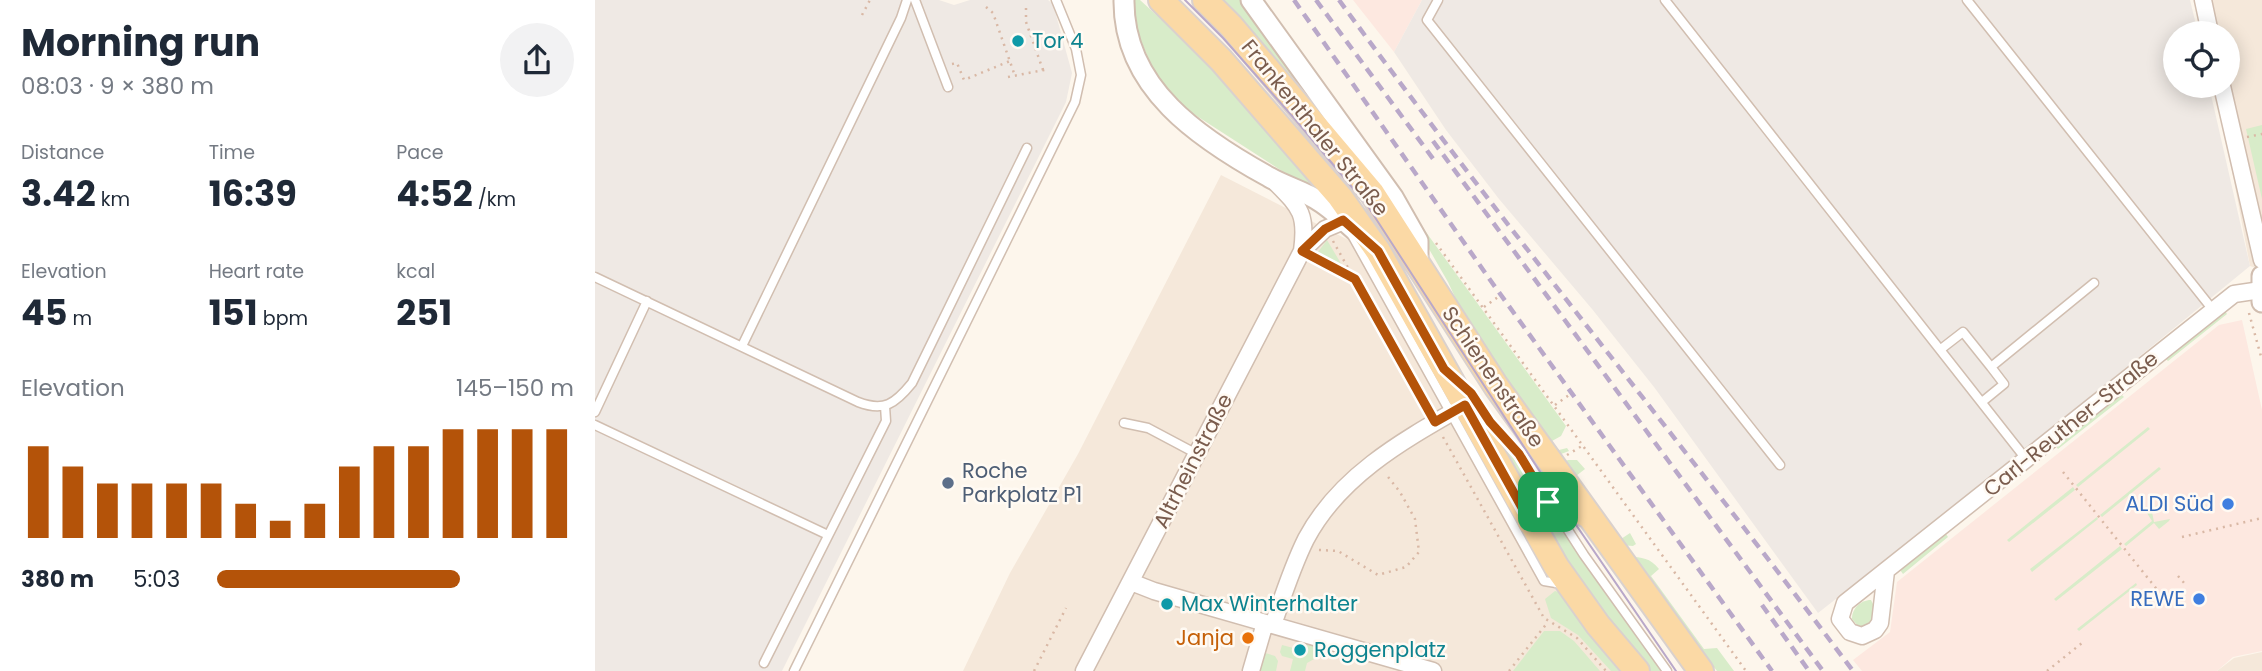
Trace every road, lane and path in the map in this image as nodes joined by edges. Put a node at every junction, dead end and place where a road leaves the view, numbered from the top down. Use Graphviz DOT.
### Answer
graph roads {
  1 [pos="870,0"];
  2 [pos="907,0"];
  3 [pos="915,0"];
  4 [pos="1056,0"];
  5 [pos="1124,0"];
  6 [pos="1161,0"];
  7 [pos="1205,0"];
  8 [pos="1251,0"];
  9 [pos="1437,0"];
  10 [pos="1665,0"];
  11 [pos="1967,0"];
  12 [pos="2203,0"];
  13 [pos="986,8"];
  14 [pos="1026,8"];
  15 [pos="862,15"];
  16 [pos="2207,21"];
  17 [pos="1010,61"];
  18 [pos="941,68"];
  19 [pos="1049,69"];
  20 [pos="1043,70"];
  21 [pos="1015,76"];
  22 [pos="1008,77"];
  23 [pos="948,87"];
  24 [pos="2225,98"];
  25 [pos="1027,148"];
  26 [pos="1271,179"];
  27 [pos="2256,212"];
  28 [pos="1343,220"];
  29 [pos="1325,229"];
  30 [pos="1436,242"];
  31 [pos="1302,251"];
  32 [pos="1378,251"];
  33 [pos="2262,260"];
  34 [pos="1418,261"];
  35 [pos="595,277"];
  36 [pos="1355,279"];
  37 [pos="2094,283"];
  38 [pos="2262,289"];
  39 [pos="1498,297"];
  40 [pos="647,301"];
  41 [pos="1483,308"];
  42 [pos="2213,310"];
  43 [pos="742,346"];
  44 [pos="1941,349"];
  45 [pos="1991,367"];
  46 [pos="1444,369"];
  47 [pos="1569,395"];
  48 [pos="1982,402"];
  49 [pos="1555,405"];
  50 [pos="885,406"];
  51 [pos="595,412"];
  52 [pos="1449,414"];
  53 [pos="1124,423"];
  54 [pos="595,425"];
  55 [pos="1197,454"];
  56 [pos="1377,458"];
  57 [pos="2027,459"];
  58 [pos="1780,465"];
  59 [pos="2063,472"];
  60 [pos="1548,502"];
  61 [pos="1590,517"];
  62 [pos="2262,518"];
  63 [pos="1530,522"];
  64 [pos="828,534"];
  65 [pos="2182,537"];
  66 [pos="1301,549"];
  67 [pos="1886,571"];
  68 [pos="2178,576"];
  69 [pos="1131,582"];
  70 [pos="2185,584"];
  71 [pos="1569,585"];
  72 [pos="2158,592"];
  73 [pos="1066,608"];
  74 [pos="1548,622"];
  75 [pos="1269,624"];
  76 [pos="2082,643"];
  77 [pos="764,663"];
  78 [pos="1697,667"];
  79 [pos="794,671"];
  80 [pos="1034,671"];
  81 [pos="1084,671"];
  82 [pos="1251,671"];
  83 [pos="1432,671"];
  84 [pos="1509,671"];
  85 [pos="1606,671"];
  86 [pos="1637,671"];
  87 [pos="1667,671"];
  88 [pos="1747,671"];
  89 [pos="2046,671"];
  1 -- 15 [label="path"];
  2 -- 43 [label="lane"];
  3 -- 18 [label="lane"];
  4 -- 79 [label="lane"];
  5 -- 26 [label="street, Schienenstraße"];
  6 -- 32 [label="main road, Frankenthaler Straße"];
  7 -- 34 [label="main road, Frankenthaler Straße"];
  8 -- 34 [label="street"];
  9 -- 58 [label="lane"];
  10 -- 44 [label="lane"];
  11 -- 42 [label="lane"];
  12 -- 16 [label="street"];
  13 -- 17 [label="path"];
  14 -- 20 [label="path"];
  17 -- 18 [label="path"];
  17 -- 21 [label="path"];
  18 -- 23 [label="lane"];
  19 -- 20 [label="path"];
  20 -- 21 [label="path"];
  21 -- 22 [label="path"];
  24 -- 27 [label="street"];
  25 -- 50 [label="lane"];
  26 -- 28 [label="street, Schienenstraße"];
  26 -- 31 [label="street, Altrheinstraße"];
  27 -- 33 [label="street"];
  28 -- 29 [label="street, Altrheinstraße"];
  28 -- 32 [label="street, Schienenstraße"];
  28 -- 52 [label="lane, Schienenstraße"];
  29 -- 31 [label="street, Altrheinstraße"];
  29 -- 36 [label="path"];
  30 -- 41 [label="path"];
  31 -- 36 [label="path"];
  31 -- 55 [label="street, Altrheinstraße"];
  32 -- 46 [label="main road, Schienenstraße"];
  34 -- 61 [label="main road, Schienenstraße"];
  35 -- 40 [label="lane"];
  36 -- 52 [label="path"];
  37 -- 45 [label="lane"];
  38 -- 42 [label="street, Carl-Reuther-Straße"];
  39 -- 41 [label="path"];
  40 -- 43 [label="lane"];
  40 -- 51 [label="lane"];
  41 -- 49 [label="path"];
  42 -- 57 [label="street, Carl-Reuther-Straße"];
  43 -- 50 [label="lane"];
  44 -- 45 [label="lane"];
  44 -- 48 [label="lane"];
  45 -- 48 [label="lane"];
  46 -- 52 [label="main road, Schienenstraße"];
  46 -- 60 [label="lane"];
  47 -- 49 [label="path"];
  48 -- 57 [label="lane"];
  49 -- 88 [label="path"];
  50 -- 64 [label="lane"];
  52 -- 56 [label="street"];
  52 -- 63 [label="main road, Schienenstraße"];
  52 -- 71 [label="lane, Schienenstraße"];
  52 -- 74 [label="path"];
  53 -- 55 [label="lane"];
  54 -- 64 [label="lane"];
  55 -- 69 [label="street, Altrheinstraße"];
  56 -- 66 [label="street"];
  56 -- 66 [label="path"];
  57 -- 67 [label="street, Carl-Reuther-Straße"];
  59 -- 72 [label="path"];
  60 -- 61 [label="main road"];
  60 -- 63 [label="main road"];
  60 -- 87 [label="lane"];
  61 -- 78 [label="main road, Schienenstraße"];
  62 -- 65 [label="path"];
  63 -- 71 [label="main road, Schienenstraße"];
  64 -- 77 [label="lane"];
  66 -- 75 [label="street"];
  68 -- 70 [label="path"];
  69 -- 75 [label="street"];
  69 -- 81 [label="street, Altrheinstraße"];
  71 -- 86 [label="main road, Schienenstraße"];
  73 -- 80 [label="path"];
  74 -- 84 [label="path"];
  74 -- 85 [label="path"];
  75 -- 82 [label="street"];
  75 -- 83 [label="street"];
  76 -- 89 [label="path"];
}
